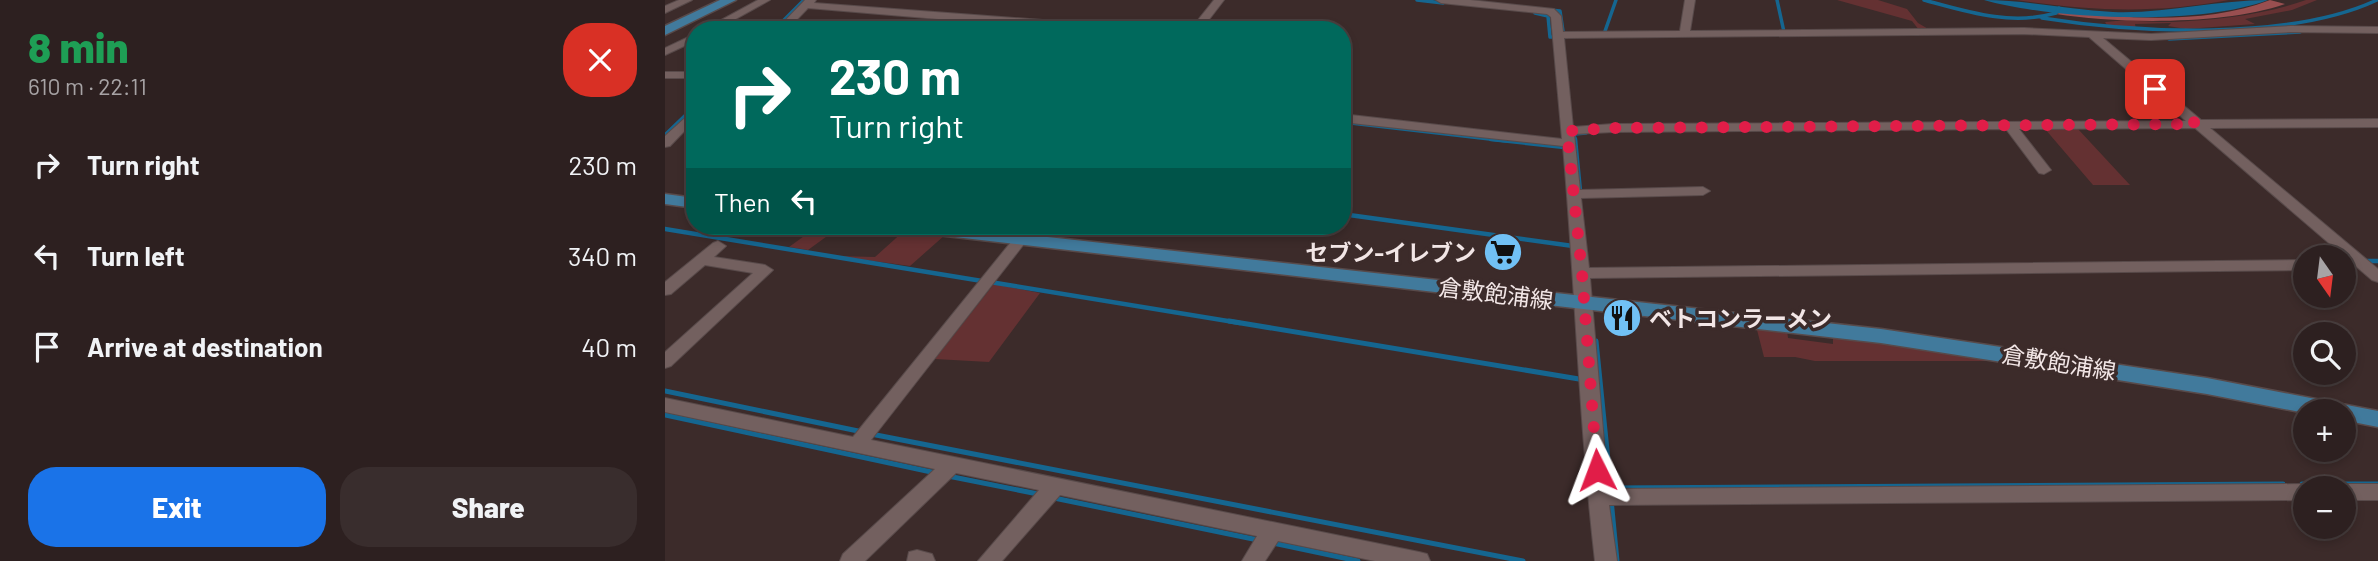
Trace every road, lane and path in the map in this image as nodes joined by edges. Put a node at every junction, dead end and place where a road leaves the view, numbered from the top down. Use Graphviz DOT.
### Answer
graph roads {
  1 [pos="687,0"];
  2 [pos="730,0"];
  3 [pos="765,0"];
  4 [pos="1219,0"];
  5 [pos="1441,0"];
  6 [pos="1690,0"];
  7 [pos="1464,1"];
  8 [pos="805,5"];
  9 [pos="1552,8"];
  10 [pos="665,10"];
  11 [pos="725,21"];
  12 [pos="790,21"];
  13 [pos="999,21"];
  14 [pos="1202,21"];
  15 [pos="2378,30"];
  16 [pos="665,31"];
  17 [pos="1684,35"];
  18 [pos="2093,35"];
  19 [pos="1560,36"];
  20 [pos="686,42"];
  21 [pos="665,52"];
  22 [pos="665,75"];
  23 [pos="686,75"];
  24 [pos="1351,119"];
  25 [pos="686,122"];
  26 [pos="2378,122"];
  27 [pos="2012,126"];
  28 [pos="2199,126"];
  29 [pos="1570,134"];
  30 [pos="665,142"];
  31 [pos="2044,170"];
  32 [pos="1703,191"];
  33 [pos="1573,194"];
  34 [pos="665,199"];
  35 [pos="686,202"];
  36 [pos="1023,235"];
  37 [pos="1049,235"];
  38 [pos="718,246"];
  39 [pos="702,260"];
  40 [pos="2361,263"];
  41 [pos="2293,265"];
  42 [pos="1588,273"];
  43 [pos="2378,277"];
  44 [pos="665,290"];
  45 [pos="1583,303"];
  46 [pos="665,362"];
  47 [pos="2293,402"];
  48 [pos="665,405"];
  49 [pos="2356,415"];
  50 [pos="2378,419"];
  51 [pos="863,437"];
  52 [pos="945,472"];
  53 [pos="2293,492"];
  54 [pos="2356,492"];
  55 [pos="2378,492"];
  56 [pos="1050,493"];
  57 [pos="1606,497"];
  58 [pos="1264,543"];
  59 [pos="851,561"];
  60 [pos="989,561"];
  61 [pos="1419,561"];
  62 [pos="1606,561"];
  1 -- 10 [label="street"];
  2 -- 16 [label="main road"];
  3 -- 11 [label="street"];
  4 -- 14 [label="street"];
  5 -- 7 [label="street"];
  6 -- 17 [label="street"];
  7 -- 9 [label="street"];
  8 -- 12 [label="street"];
  8 -- 13 [label="street"];
  9 -- 19 [label="street"];
  15 -- 18 [label="street"];
  17 -- 18 [label="street"];
  17 -- 19 [label="street"];
  18 -- 28 [label="street"];
  19 -- 29 [label="street"];
  20 -- 21 [label="street"];
  22 -- 23 [label="street"];
  24 -- 29 [label="street"];
  25 -- 30 [label="street"];
  26 -- 28 [label="street"];
  27 -- 28 [label="street"];
  27 -- 29 [label="street"];
  27 -- 31 [label="street"];
  28 -- 40 [label="street"];
  29 -- 33 [label="street"];
  32 -- 33 [label="street"];
  33 -- 42 [label="street"];
  34 -- 35 [label="main road"];
  36 -- 51 [label="street"];
  37 -- 45 [label="main road, 倉敷飽浦線"];
  38 -- 39 [label="street"];
  39 -- 44 [label="street"];
  39 -- 46 [label="street"];
  40 -- 43 [label="street"];
  41 -- 42 [label="street"];
  42 -- 45 [label="street"];
  45 -- 47 [label="main road, 倉敷飽浦線"];
  45 -- 57 [label="street"];
  48 -- 51 [label="street"];
  49 -- 50 [label="main road"];
  51 -- 52 [label="street"];
  52 -- 56 [label="street"];
  52 -- 59 [label="street"];
  53 -- 57 [label="street"];
  54 -- 55 [label="street"];
  56 -- 58 [label="street"];
  56 -- 60 [label="street"];
  57 -- 62 [label="street"];
  58 -- 61 [label="street"];
}
